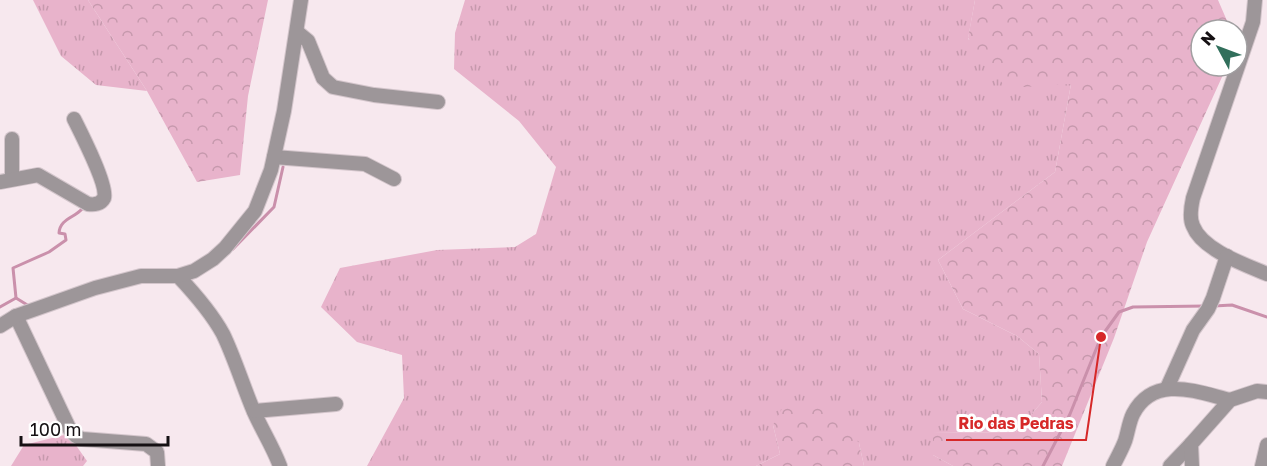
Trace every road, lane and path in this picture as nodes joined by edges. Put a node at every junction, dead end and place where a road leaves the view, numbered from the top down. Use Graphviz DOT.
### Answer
graph roads {
  1 [pos="301,0"];
  2 [pos="1255,0"];
  3 [pos="297,32"];
  4 [pos="438,102"];
  5 [pos="75,119"];
  6 [pos="12,139"];
  7 [pos="274,157"];
  8 [pos="394,179"];
  9 [pos="6,180"];
  10 [pos="1227,256"];
  11 [pos="1267,274"];
  12 [pos="178,276"];
  13 [pos="16,316"];
  14 [pos="0,326"];
  15 [pos="1167,388"];
  16 [pos="1267,392"];
  17 [pos="1230,400"];
  18 [pos="336,404"];
  19 [pos="254,411"];
  20 [pos="1191,444"];
  21 [pos="1267,445"];
  22 [pos="158,466"];
  23 [pos="280,466"];
  24 [pos="1113,466"];
  25 [pos="1170,466"];
  26 [pos="1192,466"];
  27 [pos="1262,466"];
  1 -- 3 [label="street"];
  2 -- 10 [label="street"];
  3 -- 4 [label="street"];
  3 -- 7 [label="street"];
  5 -- 9 [label="street"];
  6 -- 9 [label="street"];
  7 -- 8 [label="street"];
  7 -- 12 [label="street"];
  10 -- 11 [label="street"];
  10 -- 15 [label="street"];
  12 -- 13 [label="street"];
  12 -- 19 [label="street"];
  13 -- 14 [label="street"];
  13 -- 22 [label="street"];
  15 -- 17 [label="street"];
  15 -- 24 [label="street"];
  16 -- 17 [label="street"];
  17 -- 20 [label="street"];
  18 -- 19 [label="street"];
  19 -- 23 [label="street"];
  20 -- 25 [label="street"];
  20 -- 26 [label="street"];
  21 -- 27 [label="street"];
}
